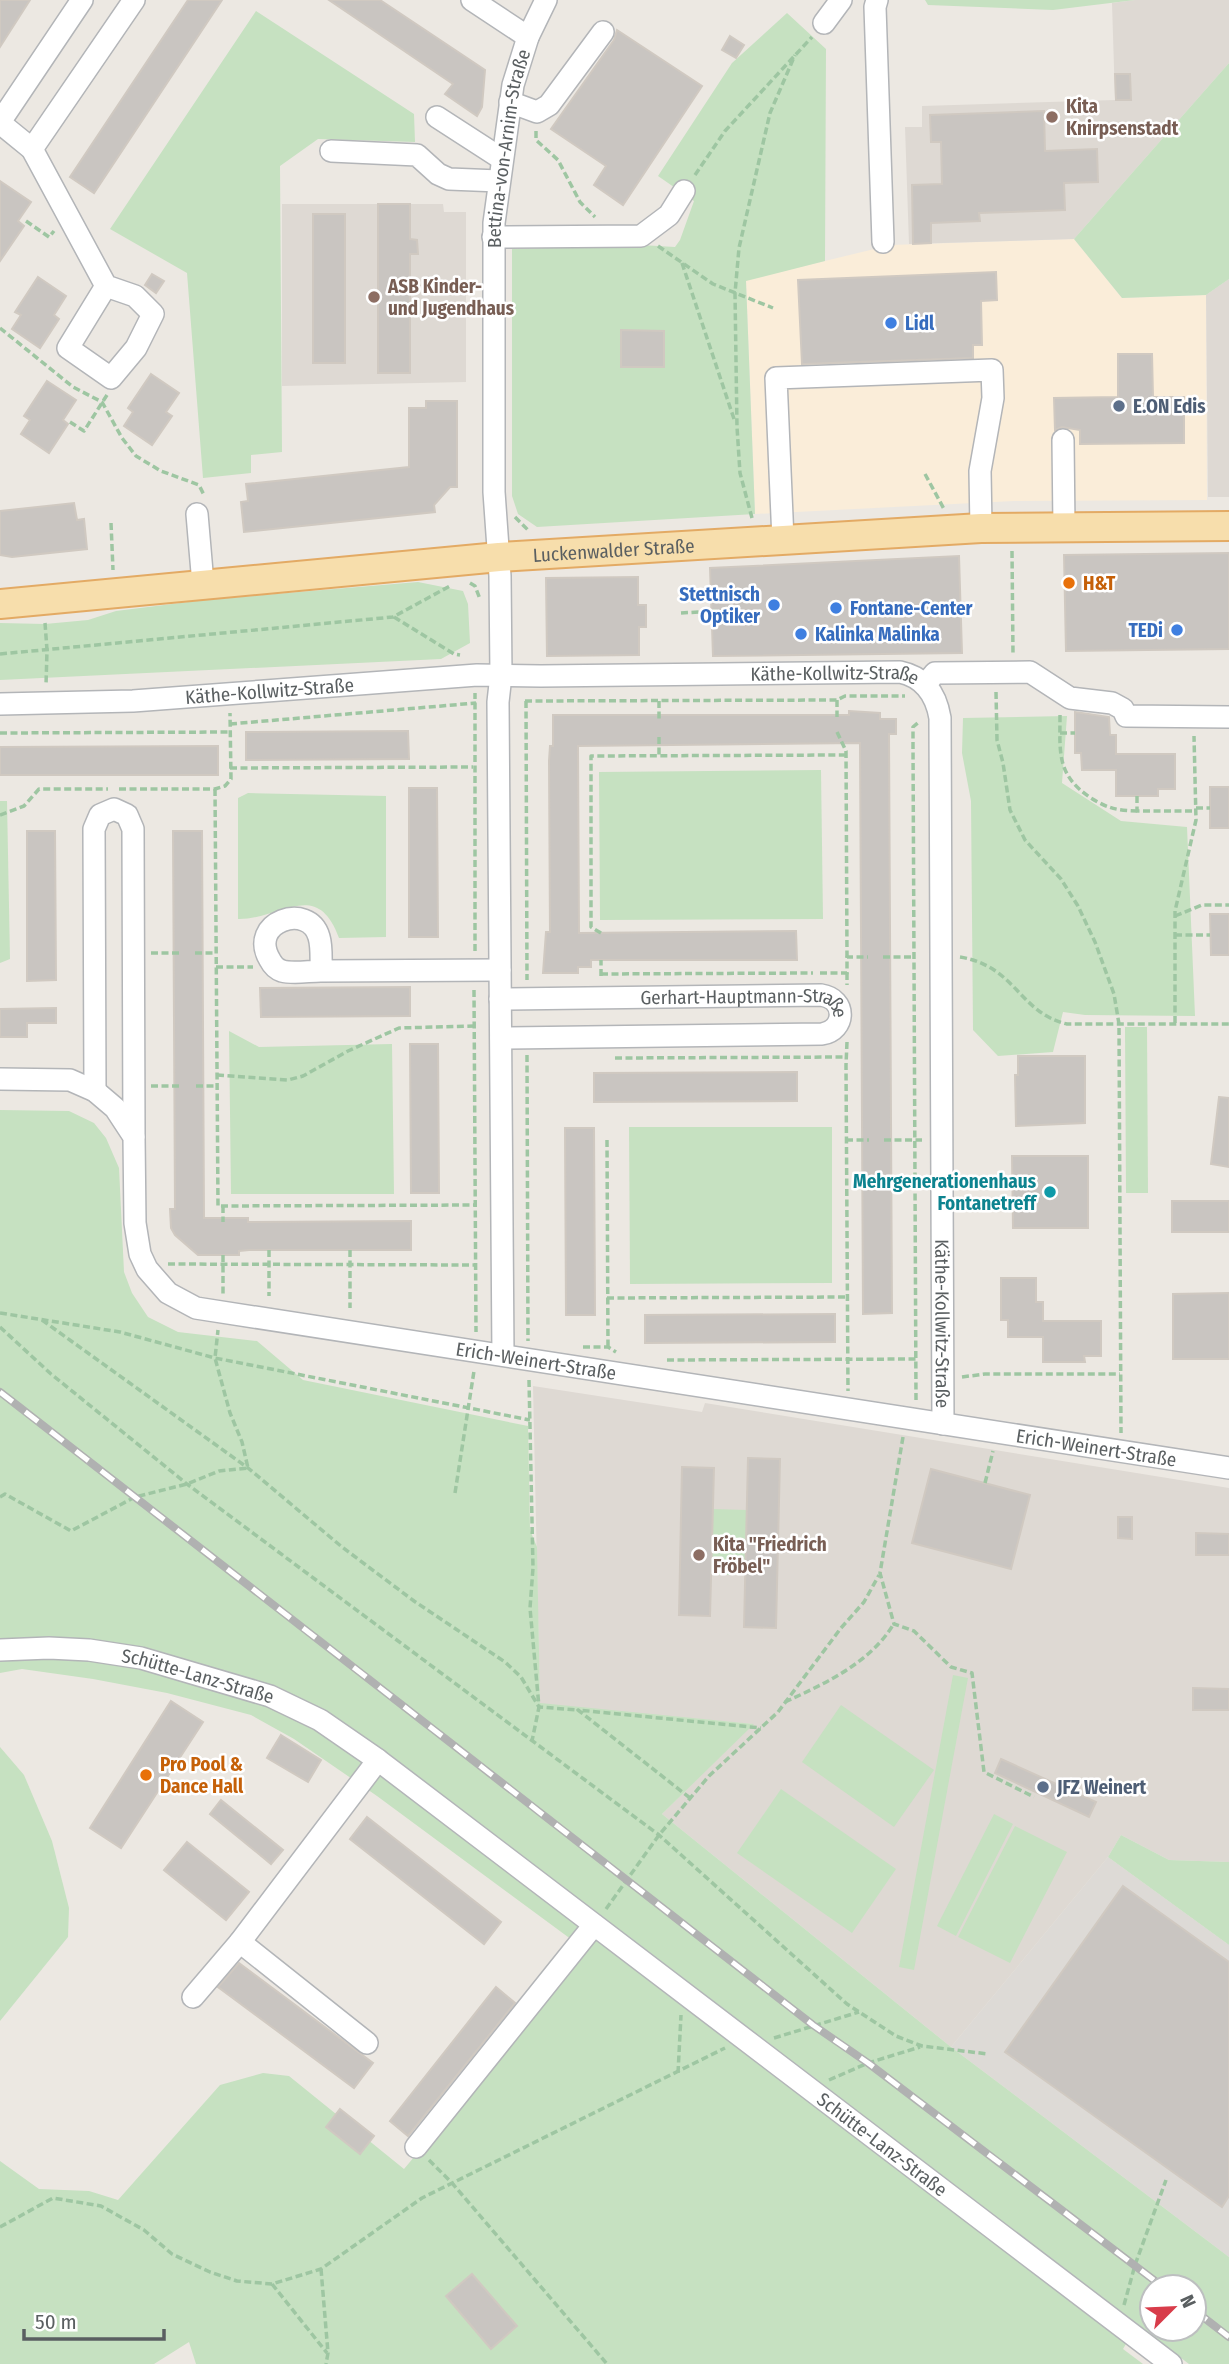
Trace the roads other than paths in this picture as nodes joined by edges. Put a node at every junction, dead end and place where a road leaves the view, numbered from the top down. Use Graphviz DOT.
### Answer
graph roads {
  1 [pos="82,0"];
  2 [pos="134,0"];
  3 [pos="472,0"];
  4 [pos="546,0"];
  5 [pos="841,0"];
  6 [pos="877,0"];
  7 [pos="824,23"];
  8 [pos="603,33"];
  9 [pos="528,37"];
  10 [pos="510,102"];
  11 [pos="437,117"];
  12 [pos="0,122"];
  13 [pos="32,149"];
  14 [pos="331,151"];
  15 [pos="502,159"];
  16 [pos="499,181"];
  17 [pos="684,191"];
  18 [pos="493,237"];
  19 [pos="883,242"];
  20 [pos="106,286"];
  21 [pos="1063,440"];
  22 [pos="203,509"];
  23 [pos="1229,526"];
  24 [pos="1064,527"];
  25 [pos="968,529"];
  26 [pos="783,540"];
  27 [pos="500,566"];
  28 [pos="203,584"];
  29 [pos="0,604"];
  30 [pos="501,675"];
  31 [pos="925,685"];
  32 [pos="0,704"];
  33 [pos="1229,716"];
  34 [pos="500,970"];
  35 [pos="321,971"];
  36 [pos="500,999"];
  37 [pos="501,1048"];
  38 [pos="0,1079"];
  39 [pos="95,1091"];
  40 [pos="134,1137"];
  41 [pos="503,1355"];
  42 [pos="943,1424"];
  43 [pos="1229,1468"];
  44 [pos="0,1650"];
  45 [pos="378,1760"];
  46 [pos="594,1924"];
  47 [pos="240,1942"];
  48 [pos="193,1997"];
  49 [pos="367,2043"];
  50 [pos="416,2147"];
  51 [pos="1171,2364"];
  1 -- 12 [label="street"];
  2 -- 13 [label="street"];
  3 -- 9 [label="street"];
  4 -- 9 [label="street, Bettina-von-Arnim-Straße"];
  5 -- 7 [label="street"];
  6 -- 19 [label="street"];
  8 -- 10 [label="street"];
  9 -- 10 [label="street, Bettina-von-Arnim-Straße"];
  10 -- 15 [label="street, Bettina-von-Arnim-Straße"];
  11 -- 15 [label="street"];
  12 -- 13 [label="street"];
  13 -- 20 [label="street"];
  14 -- 16 [label="street"];
  15 -- 16 [label="street, Bettina-von-Arnim-Straße"];
  16 -- 18 [label="street, Bettina-von-Arnim-Straße"];
  17 -- 18 [label="street"];
  18 -- 27 [label="street, Bettina-von-Arnim-Straße"];
  20 -- 20 [label="street"];
  21 -- 24 [label="street"];
  22 -- 28 [label="street"];
  23 -- 24 [label="main road, Luckenwalder Straße"];
  24 -- 25 [label="main road, Luckenwalder Straße"];
  25 -- 26 [label="main road, Luckenwalder Straße"];
  25 -- 26 [label="street"];
  26 -- 27 [label="main road, Luckenwalder Straße"];
  27 -- 28 [label="main road, Luckenwalder Straße"];
  27 -- 30 [label="street"];
  28 -- 29 [label="main road, Luckenwalder Straße"];
  30 -- 31 [label="street, Käthe-Kollwitz-Straße"];
  30 -- 32 [label="street, Käthe-Kollwitz-Straße"];
  30 -- 34 [label="street"];
  31 -- 33 [label="street"];
  31 -- 42 [label="street, Käthe-Kollwitz-Straße"];
  34 -- 35 [label="street"];
  34 -- 36 [label="street"];
  35 -- 35 [label="street"];
  36 -- 37 [label="street"];
  36 -- 37 [label="street, Gerhart-Hauptmann-Straße"];
  37 -- 41 [label="street"];
  38 -- 39 [label="street"];
  39 -- 40 [label="street"];
  39 -- 40 [label="street, Erich-Weinert-Straße"];
  40 -- 41 [label="street, Erich-Weinert-Straße"];
  41 -- 42 [label="street, Erich-Weinert-Straße"];
  42 -- 43 [label="street, Erich-Weinert-Straße"];
  44 -- 45 [label="street, Schütte-Lanz-Straße"];
  45 -- 46 [label="street, Schütte-Lanz-Straße"];
  45 -- 47 [label="street"];
  46 -- 50 [label="street"];
  46 -- 51 [label="street, Schütte-Lanz-Straße"];
  47 -- 48 [label="street"];
  47 -- 49 [label="street"];
}
